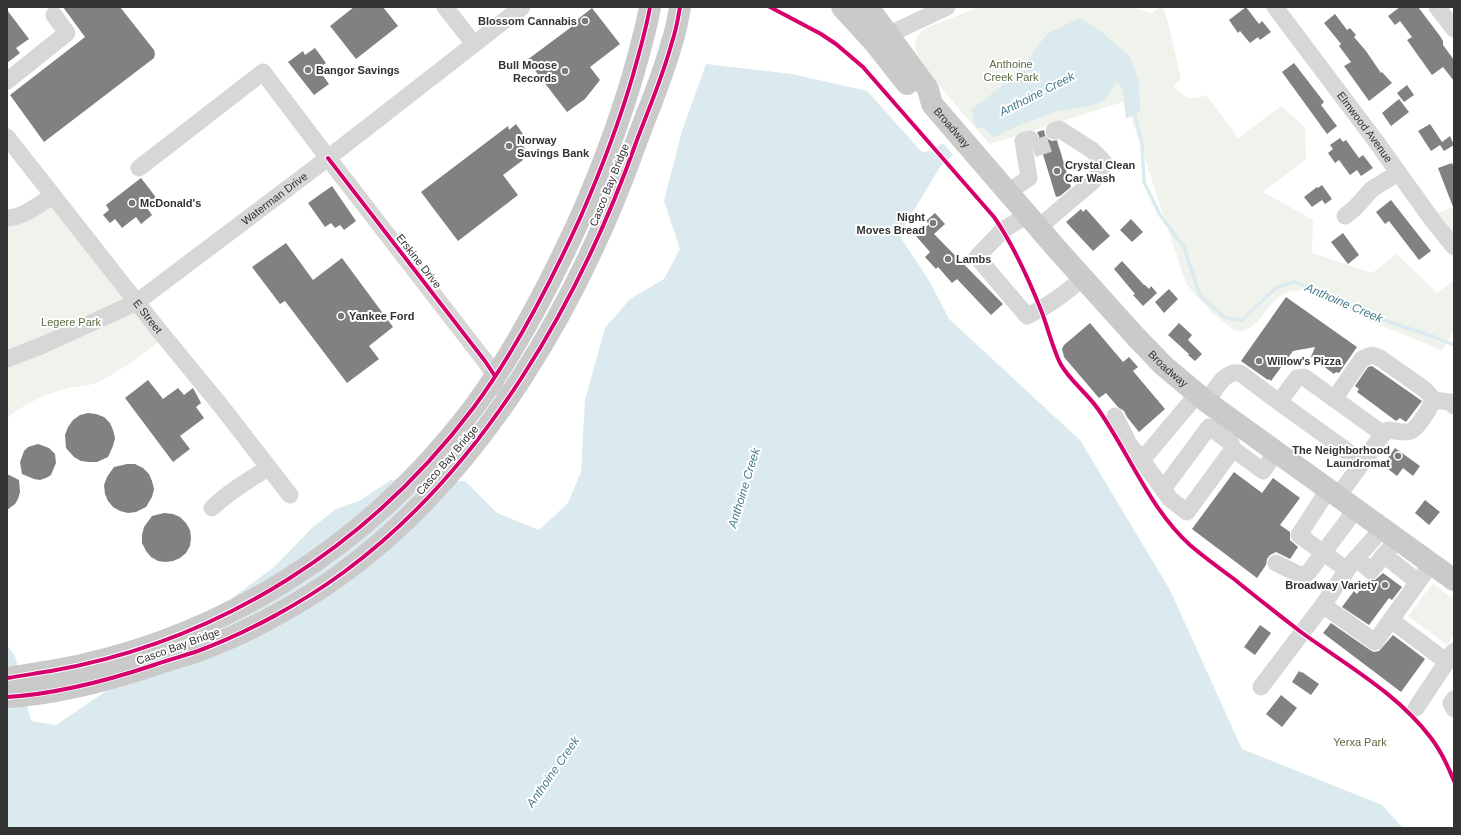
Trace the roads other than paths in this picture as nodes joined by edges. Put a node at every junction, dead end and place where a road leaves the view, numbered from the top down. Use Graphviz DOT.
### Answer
graph roads {
  1 [pos="445,7"];
  2 [pos="522,7"];
  3 [pos="650,7"];
  4 [pos="680,7"];
  5 [pos="842,7"];
  6 [pos="868,7"];
  7 [pos="948,7"];
  8 [pos="1275,7"];
  9 [pos="1437,7"];
  10 [pos="927,11"];
  11 [pos="54,15"];
  12 [pos="1454,30"];
  13 [pos="881,38"];
  14 [pos="474,44"];
  15 [pos="7,82"];
  16 [pos="1060,136"];
  17 [pos="7,137"];
  18 [pos="1029,147"];
  19 [pos="328,158"];
  20 [pos="139,168"];
  21 [pos="1398,172"];
  22 [pos="1008,192"];
  23 [pos="52,196"];
  24 [pos="1344,216"];
  25 [pos="7,218"];
  26 [pos="1033,221"];
  27 [pos="1454,247"];
  28 [pos="1083,278"];
  29 [pos="137,302"];
  30 [pos="7,359"];
  31 [pos="495,376"];
  32 [pos="1202,397"];
  33 [pos="1334,399"];
  34 [pos="1432,400"];
  35 [pos="1278,402"];
  36 [pos="1453,402"];
  37 [pos="1114,416"];
  38 [pos="490,425"];
  39 [pos="1226,428"];
  40 [pos="1383,434"];
  41 [pos="1254,436"];
  42 [pos="1237,452"];
  43 [pos="1276,452"];
  44 [pos="1142,460"];
  45 [pos="1362,462"];
  46 [pos="268,468"];
  47 [pos="1163,489"];
  48 [pos="290,495"];
  49 [pos="1340,498"];
  50 [pos="212,508"];
  51 [pos="1388,541"];
  52 [pos="1323,553"];
  53 [pos="1276,563"];
  54 [pos="1351,564"];
  55 [pos="1432,564"];
  56 [pos="1454,580"];
  57 [pos="1418,582"];
  58 [pos="1323,605"];
  59 [pos="1390,620"];
  60 [pos="1450,657"];
  61 [pos="7,678"];
  62 [pos="1261,687"];
  63 [pos="7,698"];
  64 [pos="1454,699"];
  65 [pos="1416,708"];
  66 [pos="1454,709"];
  1 -- 14 [label="street"];
  2 -- 14 [label="street, Waterman Drive"];
  3 -- 31 [label="main road, Casco Bay Bridge"];
  4 -- 38 [label="main road, Casco Bay Bridge"];
  5 -- 13 [label="main road, Broadway"];
  6 -- 13 [label="main road, Broadway"];
  7 -- 10 [label="street"];
  8 -- 21 [label="street, Elmwood Avenue"];
  9 -- 12 [label="street"];
  10 -- 13 [label="street"];
  11 -- 15 [label="street"];
  13 -- 22 [label="main road, Broadway"];
  14 -- 19 [label="street, Waterman Drive"];
  16 -- 26 [label="street"];
  17 -- 23 [label="street, E Street"];
  18 -- 22 [label="street"];
  19 -- 20 [label="street, Erskine Drive"];
  19 -- 29 [label="street, Waterman Drive"];
  19 -- 31 [label="street, Erskine Drive"];
  21 -- 24 [label="street"];
  21 -- 27 [label="street, Elmwood Avenue"];
  22 -- 26 [label="main road, Broadway"];
  23 -- 25 [label="street"];
  23 -- 29 [label="street, E Street"];
  26 -- 28 [label="main road, Broadway"];
  26 -- 28 [label="street"];
  28 -- 32 [label="main road, Broadway"];
  29 -- 30 [label="street, Waterman Drive"];
  29 -- 46 [label="street, E Street"];
  31 -- 38 [label="street"];
  31 -- 61 [label="main road, Casco Bay Bridge"];
  32 -- 35 [label="street"];
  32 -- 39 [label="main road, Broadway"];
  32 -- 44 [label="street"];
  33 -- 34 [label="street"];
  33 -- 35 [label="street"];
  33 -- 40 [label="street"];
  34 -- 36 [label="street"];
  34 -- 40 [label="street"];
  35 -- 45 [label="street"];
  37 -- 44 [label="street"];
  38 -- 63 [label="main road, Casco Bay Bridge"];
  39 -- 41 [label="main road, Broadway"];
  39 -- 42 [label="street"];
  39 -- 47 [label="street"];
  40 -- 45 [label="street"];
  41 -- 42 [label="street"];
  41 -- 43 [label="main road, Broadway"];
  42 -- 43 [label="street"];
  42 -- 47 [label="street"];
  43 -- 49 [label="main road, Broadway"];
  44 -- 47 [label="street"];
  45 -- 49 [label="street"];
  46 -- 48 [label="street, E Street"];
  46 -- 50 [label="street"];
  49 -- 51 [label="main road, Broadway"];
  49 -- 52 [label="street"];
  49 -- 52 [label="street"];
  51 -- 54 [label="street"];
  51 -- 54 [label="street"];
  51 -- 55 [label="main road, Broadway"];
  51 -- 57 [label="street"];
  52 -- 53 [label="street"];
  52 -- 54 [label="street"];
  54 -- 58 [label="street"];
  55 -- 56 [label="main road, Broadway"];
  55 -- 57 [label="street"];
  57 -- 59 [label="street"];
  58 -- 59 [label="street"];
  58 -- 62 [label="street"];
  59 -- 60 [label="street"];
  60 -- 65 [label="street"];
  64 -- 66 [label="street"];
}
